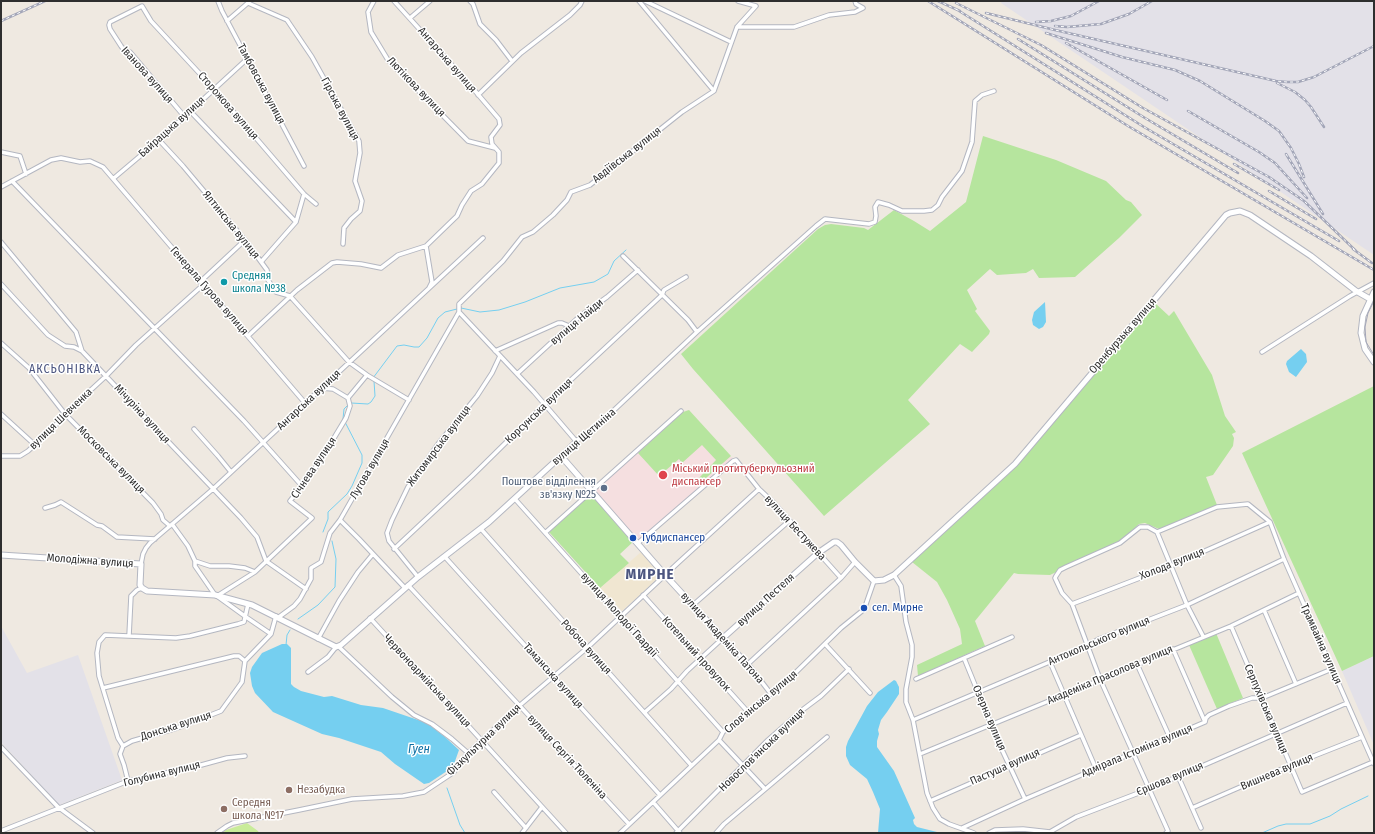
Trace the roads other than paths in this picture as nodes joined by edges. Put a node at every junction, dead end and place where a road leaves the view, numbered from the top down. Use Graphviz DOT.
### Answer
graph roads {
  1 [pos="218,1"];
  2 [pos="374,1"];
  3 [pos="394,1"];
  4 [pos="430,1"];
  5 [pos="470,1"];
  6 [pos="582,1"];
  7 [pos="639,1"];
  8 [pos="645,1"];
  9 [pos="738,1"];
  10 [pos="855,1"];
  11 [pos="249,2"];
  12 [pos="142,6"];
  13 [pos="410,18"];
  14 [pos="227,20"];
  15 [pos="737,27"];
  16 [pos="732,42"];
  17 [pos="247,59"];
  18 [pos="512,61"];
  19 [pos="214,89"];
  20 [pos="714,91"];
  21 [pos="994,91"];
  22 [pos="478,95"];
  23 [pos="190,111"];
  24 [pos="184,116"];
  25 [pos="159,140"];
  26 [pos="496,149"];
  27 [pos="1,152"];
  28 [pos="304,166"];
  29 [pos="26,174"];
  30 [pos="114,178"];
  31 [pos="12,181"];
  32 [pos="1,187"];
  33 [pos="304,194"];
  34 [pos="316,204"];
  35 [pos="296,222"];
  36 [pos="483,238"];
  37 [pos="245,240"];
  38 [pos="1,242"];
  39 [pos="343,244"];
  40 [pos="426,246"];
  41 [pos="624,256"];
  42 [pos="261,262"];
  43 [pos="638,270"];
  44 [pos="686,277"];
  45 [pos="1374,283"];
  46 [pos="1,284"];
  47 [pos="202,284"];
  48 [pos="428,290"];
  49 [pos="1357,292"];
  50 [pos="1374,292"];
  51 [pos="662,295"];
  52 [pos="290,296"];
  53 [pos="1370,299"];
  54 [pos="459,312"];
  55 [pos="569,326"];
  56 [pos="155,328"];
  57 [pos="697,332"];
  58 [pos="248,336"];
  59 [pos="1,343"];
  60 [pos="495,350"];
  61 [pos="82,351"];
  62 [pos="1262,352"];
  63 [pos="500,356"];
  64 [pos="349,362"];
  65 [pos="1374,362"];
  66 [pos="517,374"];
  67 [pos="367,375"];
  68 [pos="106,376"];
  69 [pos="321,388"];
  70 [pos="348,399"];
  71 [pos="409,400"];
  72 [pos="305,403"];
  73 [pos="545,404"];
  74 [pos="682,411"];
  75 [pos="1,414"];
  76 [pos="65,414"];
  77 [pos="194,429"];
  78 [pos="576,441"];
  79 [pos="263,443"];
  80 [pos="35,446"];
  81 [pos="1,456"];
  82 [pos="561,456"];
  83 [pos="231,472"];
  84 [pos="302,486"];
  85 [pos="213,489"];
  86 [pos="759,489"];
  87 [pos="591,491"];
  88 [pos="515,498"];
  89 [pos="45,508"];
  90 [pos="340,520"];
  91 [pos="789,521"];
  92 [pos="1270,522"];
  93 [pos="171,525"];
  94 [pos="480,529"];
  95 [pos="546,532"];
  96 [pos="1157,532"];
  97 [pos="155,539"];
  98 [pos="638,543"];
  99 [pos="394,549"];
  100 [pos="818,553"];
  101 [pos="373,554"];
  102 [pos="1,555"];
  103 [pos="445,556"];
  104 [pos="1284,559"];
  105 [pos="266,561"];
  106 [pos="195,562"];
  107 [pos="855,562"];
  108 [pos="142,564"];
  109 [pos="1171,566"];
  110 [pos="255,572"];
  111 [pos="894,575"];
  112 [pos="665,576"];
  113 [pos="418,577"];
  114 [pos="841,578"];
  115 [pos="874,581"];
  116 [pos="407,586"];
  117 [pos="142,588"];
  118 [pos="306,588"];
  119 [pos="1299,593"];
  120 [pos="216,595"];
  121 [pos="643,595"];
  122 [pos="248,604"];
  123 [pos="1072,604"];
  124 [pos="1187,605"];
  125 [pos="693,606"];
  126 [pos="1264,610"];
  127 [pos="246,617"];
  128 [pos="277,617"];
  129 [pos="621,617"];
  130 [pos="370,618"];
  131 [pos="1231,626"];
  132 [pos="271,634"];
  133 [pos="129,636"];
  134 [pos="1203,636"];
  135 [pos="724,638"];
  136 [pos="1012,638"];
  137 [pos="318,639"];
  138 [pos="825,644"];
  139 [pos="1087,646"];
  140 [pos="337,647"];
  141 [pos="587,648"];
  142 [pos="1173,649"];
  143 [pos="964,658"];
  144 [pos="700,659"];
  145 [pos="245,661"];
  146 [pos="1050,662"];
  147 [pos="748,664"];
  148 [pos="1137,664"];
  149 [pos="849,669"];
  150 [pos="1332,669"];
  151 [pos="308,672"];
  152 [pos="553,676"];
  153 [pos="916,678"];
  154 [pos="1100,679"];
  155 [pos="678,682"];
  156 [pos="1296,684"];
  157 [pos="103,688"];
  158 [pos="978,692"];
  159 [pos="870,693"];
  160 [pos="771,694"];
  161 [pos="1063,695"];
  162 [pos="1262,698"];
  163 [pos="1347,703"];
  164 [pos="519,706"];
  165 [pos="645,712"];
  166 [pos="748,712"];
  167 [pos="913,720"];
  168 [pos="1205,722"];
  169 [pos="991,725"];
  170 [pos="722,732"];
  171 [pos="1276,733"];
  172 [pos="1081,735"];
  173 [pos="827,736"];
  174 [pos="1362,737"];
  175 [pos="1170,738"];
  176 [pos="719,740"];
  177 [pos="483,741"];
  178 [pos="123,746"];
  179 [pos="1,747"];
  180 [pos="468,754"];
  181 [pos="920,754"];
  182 [pos="1133,754"];
  183 [pos="245,756"];
  184 [pos="1374,763"];
  185 [pos="691,765"];
  186 [pos="1009,765"];
  187 [pos="1290,765"];
  188 [pos="744,766"];
  189 [pos="1096,769"];
  190 [pos="1178,776"];
  191 [pos="128,781"];
  192 [pos="765,789"];
  193 [pos="1148,789"];
  194 [pos="494,792"];
  195 [pos="660,795"];
  196 [pos="1025,799"];
  197 [pos="930,801"];
  198 [pos="652,802"];
  199 [pos="58,807"];
  200 [pos="542,807"];
  201 [pos="1192,808"];
  202 [pos="629,824"];
  203 [pos="526,828"];
  204 [pos="962,828"];
  205 [pos="1201,828"];
  206 [pos="1,831"];
  207 [pos="678,832"];
  208 [pos="1167,832"];
  209 [pos="94,833"];
  210 [pos="218,833"];
  211 [pos="522,833"];
  212 [pos="566,833"];
  213 [pos="620,833"];
  214 [pos="716,833"];
  215 [pos="974,833"];
  216 [pos="989,833"];
  1 -- 14 [label="street, Тамбовська вулиця"];
  2 -- 26 [label="street, Лютікова вулиця"];
  3 -- 13 [label="street, Ангарська вулиця"];
  4 -- 13 [label="street"];
  5 -- 18 [label="street"];
  6 -- 18 [label="street"];
  7 -- 20 [label="street"];
  8 -- 16 [label="street"];
  9 -- 15 [label="street"];
  10 -- 15 [label="street"];
  11 -- 14 [label="street"];
  11 -- 39 [label="street, Гірська вулиця"];
  12 -- 19 [label="street, Сторожова вулиця"];
  12 -- 24 [label="street, Іванова вулиця"];
  13 -- 22 [label="street, Ангарська вулиця"];
  14 -- 17 [label="street, Тамбовська вулиця"];
  15 -- 16 [label="street"];
  16 -- 20 [label="street"];
  17 -- 19 [label="street, Байрацька вулиця"];
  17 -- 28 [label="street, Тамбовська вулиця"];
  18 -- 22 [label="street"];
  19 -- 23 [label="street, Байрацька вулиця"];
  19 -- 33 [label="street, Сторожова вулиця"];
  20 -- 54 [label="street, Авдіївська вулиця"];
  21 -- 57 [label="street, вулиця Щетиніна"];
  22 -- 26 [label="street, Ангарська вулиця"];
  23 -- 24 [label="street, Байрацька вулиця"];
  23 -- 35 [label="street"];
  24 -- 25 [label="street, Байрацька вулиця"];
  25 -- 30 [label="street, Байрацька вулиця"];
  25 -- 37 [label="street, Ялтинська вулиця"];
  26 -- 40 [label="street"];
  27 -- 29 [label="street"];
  29 -- 30 [label="street, Генерала Гурова вулиця"];
  29 -- 31 [label="street"];
  30 -- 47 [label="street, Генерала Гурова вулиця"];
  31 -- 32 [label="street"];
  31 -- 56 [label="street"];
  33 -- 34 [label="street, Сторожова вулиця"];
  33 -- 35 [label="street"];
  35 -- 42 [label="street"];
  36 -- 48 [label="street, Ангарська вулиця"];
  37 -- 42 [label="street, Ялтинська вулиця"];
  37 -- 47 [label="street, вулиця Шевченка"];
  38 -- 61 [label="street"];
  40 -- 48 [label="street"];
  40 -- 52 [label="street"];
  41 -- 43 [label="street"];
  42 -- 52 [label="street, Ялтинська вулиця"];
  43 -- 51 [label="street"];
  43 -- 55 [label="street, вулиця Найди"];
  44 -- 51 [label="street, Корсунська вулиця"];
  45 -- 49 [label="street"];
  46 -- 61 [label="street, Мічуріна вулиця"];
  47 -- 56 [label="street, вулиця Шевченка"];
  47 -- 58 [label="street, Генерала Гурова вулиця"];
  48 -- 64 [label="street, Ангарська вулиця"];
  49 -- 53 [label="street, Оренбурзька вулиця"];
  49 -- 62 [label="street"];
  49 -- 111 [label="street, Оренбурзька вулиця"];
  50 -- 53 [label="street"];
  51 -- 57 [label="street"];
  51 -- 73 [label="street, Корсунська вулиця"];
  52 -- 58 [label="street"];
  52 -- 64 [label="street, Ялтинська вулиця"];
  53 -- 65 [label="street"];
  54 -- 60 [label="street"];
  54 -- 71 [label="street, Лугова вулиця"];
  55 -- 60 [label="street"];
  55 -- 66 [label="street, вулиця Найди"];
  56 -- 68 [label="street, вулиця Шевченка"];
  56 -- 79 [label="street"];
  57 -- 78 [label="street, вулиця Щетиніна"];
  58 -- 72 [label="street, Генерала Гурова вулиця"];
  59 -- 76 [label="street, Московська вулиця"];
  60 -- 63 [label="street"];
  61 -- 68 [label="street, Мічуріна вулиця"];
  63 -- 66 [label="street"];
  63 -- 99 [label="street, Житомирська вулиця"];
  64 -- 67 [label="street, Ялтинська вулиця"];
  64 -- 69 [label="street, Ангарська вулиця"];
  66 -- 73 [label="street"];
  67 -- 70 [label="street"];
  67 -- 71 [label="street, Ялтинська вулиця"];
  68 -- 76 [label="street, вулиця Шевченка"];
  68 -- 85 [label="street, Мічуріна вулиця"];
  69 -- 70 [label="street"];
  69 -- 72 [label="street, Ангарська вулиця"];
  70 -- 84 [label="street, Січнева вулиця"];
  71 -- 90 [label="street, Лугова вулиця"];
  72 -- 79 [label="street, Ангарська вулиця"];
  73 -- 78 [label="street"];
  73 -- 99 [label="street, Корсунська вулиця"];
  74 -- 87 [label="street"];
  75 -- 80 [label="street"];
  76 -- 80 [label="street, вулиця Шевченка"];
  76 -- 93 [label="street, Московська вулиця"];
  77 -- 83 [label="street"];
  78 -- 82 [label="street, вулиця Щетиніна"];
  79 -- 83 [label="street, Ангарська вулиця"];
  79 -- 84 [label="street"];
  80 -- 81 [label="street, вулиця Шевченка"];
  82 -- 87 [label="street, вулиця Академіка Патона"];
  82 -- 88 [label="street, вулиця Щетиніна"];
  83 -- 85 [label="street, Ангарська вулиця"];
  84 -- 105 [label="street, Січнева вулиця"];
  85 -- 93 [label="street, Ангарська вулиця"];
  85 -- 105 [label="street, Мічуріна вулиця"];
  86 -- 91 [label="street, вулиця Бестужева"];
  86 -- 98 [label="street, вулиця Бестужева"];
  86 -- 112 [label="street, Фізкультурна вулиця"];
  87 -- 95 [label="street"];
  87 -- 98 [label="street, вулиця Академіка Патона"];
  88 -- 94 [label="street, вулиця Щетиніна"];
  88 -- 95 [label="street, вулиця Молодої Гвардії"];
  89 -- 97 [label="street"];
  90 -- 101 [label="street, вулиця Сергія Тюленіна"];
  90 -- 118 [label="street, Лугова вулиця"];
  91 -- 100 [label="street, вулиця Бестужева"];
  91 -- 125 [label="street"];
  92 -- 96 [label="street"];
  92 -- 104 [label="street, Трамвайна вулиця"];
  92 -- 109 [label="street, Холода вулиця"];
  93 -- 97 [label="street, Ангарська вулиця"];
  93 -- 106 [label="street, Московська вулиця"];
  94 -- 103 [label="street, вулиця Щетиніна"];
  94 -- 141 [label="street, Робоча вулиця"];
  95 -- 129 [label="street, вулиця Молодої Гвардії"];
  96 -- 109 [label="street"];
  96 -- 123 [label="street"];
  97 -- 108 [label="street, Ангарська вулиця"];
  98 -- 112 [label="street, вулиця Академіка Патона"];
  99 -- 113 [label="street, Житомирська вулиця"];
  100 -- 107 [label="street, вулиця Пестеля"];
  100 -- 114 [label="street, вулиця Бестужева"];
  100 -- 135 [label="street, вулиця Пестеля"];
  101 -- 116 [label="street, вулиця Сергія Тюленіна"];
  101 -- 137 [label="street"];
  102 -- 108 [label="street, Молодіжна вулиця"];
  103 -- 113 [label="street, вулиця Щетиніна"];
  103 -- 152 [label="street, Таманська вулиця"];
  104 -- 119 [label="street, Трамвайна вулиця"];
  104 -- 124 [label="street, Антокольського вулиця"];
  105 -- 110 [label="street"];
  105 -- 118 [label="street"];
  106 -- 110 [label="street"];
  106 -- 120 [label="street, Московська вулиця"];
  107 -- 114 [label="street"];
  107 -- 115 [label="street"];
  108 -- 117 [label="street, Молодіжна вулиця"];
  109 -- 123 [label="street, Холода вулиця"];
  109 -- 124 [label="street"];
  110 -- 120 [label="street"];
  111 -- 115 [label="street"];
  111 -- 167 [label="street"];
  112 -- 121 [label="street, Фізкультурна вулиця"];
  112 -- 125 [label="street, вулиця Академіка Патона"];
  113 -- 116 [label="street, вулиця Щетиніна"];
  114 -- 147 [label="street"];
  115 -- 138 [label="street, Слов'янська вулиця"];
  116 -- 130 [label="street, вулиця Щетиніна"];
  116 -- 164 [label="street, вулиця Сергія Тюленіна"];
  117 -- 120 [label="street"];
  117 -- 133 [label="street"];
  118 -- 128 [label="street, Лугова вулиця"];
  119 -- 126 [label="street, Академіка Прасолова вулиця"];
  119 -- 150 [label="street, Трамвайна вулиця"];
  120 -- 122 [label="street"];
  120 -- 127 [label="street, Московська вулиця"];
  121 -- 129 [label="street, Фізкультурна вулиця"];
  121 -- 144 [label="street, Котельний провулок"];
  122 -- 127 [label="street"];
  122 -- 128 [label="street"];
  123 -- 139 [label="street"];
  124 -- 134 [label="street"];
  124 -- 139 [label="street, Антокольського вулиця"];
  125 -- 135 [label="street, вулиця Академіка Патона"];
  126 -- 131 [label="street, Академіка Прасолова вулиця"];
  126 -- 156 [label="street"];
  127 -- 132 [label="street, Московська вулиця"];
  127 -- 133 [label="street"];
  128 -- 132 [label="street"];
  128 -- 137 [label="street"];
  129 -- 141 [label="street, Фізкультурна вулиця"];
  129 -- 155 [label="street, вулиця Молодої Гвардії"];
  130 -- 140 [label="street, вулиця Щетиніна"];
  130 -- 177 [label="street, Червоноармійська вулиця"];
  131 -- 134 [label="street, Академіка Прасолова вулиця"];
  131 -- 162 [label="street, Серпухівська вулиця"];
  132 -- 145 [label="street"];
  133 -- 157 [label="street"];
  134 -- 142 [label="street, Академіка Прасолова вулиця"];
  135 -- 144 [label="street, вулиця Пестеля"];
  135 -- 147 [label="street, вулиця Академіка Патона"];
  136 -- 143 [label="street"];
  137 -- 140 [label="street"];
  138 -- 149 [label="street"];
  138 -- 160 [label="street, Слов'янська вулиця"];
  139 -- 146 [label="street, Антокольського вулиця"];
  139 -- 154 [label="street"];
  140 -- 151 [label="street"];
  140 -- 180 [label="street"];
  141 -- 152 [label="street, Фізкультурна вулиця"];
  141 -- 165 [label="street, Робоча вулиця"];
  142 -- 148 [label="street, Академіка Прасолова вулиця"];
  142 -- 168 [label="street"];
  143 -- 153 [label="street"];
  143 -- 158 [label="street, Озерна вулиця"];
  144 -- 155 [label="street, вулиця Пестеля"];
  144 -- 166 [label="street, Котельний провулок"];
  145 -- 157 [label="street"];
  145 -- 178 [label="street, Донська вулиця"];
  146 -- 158 [label="street, Антокольського вулиця"];
  146 -- 161 [label="street"];
  147 -- 160 [label="street, вулиця Академіка Патона"];
  148 -- 154 [label="street, Академіка Прасолова вулиця"];
  148 -- 175 [label="street"];
  149 -- 159 [label="street"];
  149 -- 188 [label="street, Новослов'янська вулиця"];
  150 -- 156 [label="street, Адмірала Істоміна вулиця"];
  150 -- 163 [label="street, Трамвайна вулиця"];
  152 -- 164 [label="street, Фізкультурна вулиця"];
  152 -- 195 [label="street, Таманська вулиця"];
  154 -- 161 [label="street, Академіка Прасолова вулиця"];
  154 -- 182 [label="street"];
  155 -- 165 [label="street, вулиця Пестеля"];
  155 -- 170 [label="street, вулиця Молодої Гвардії"];
  156 -- 162 [label="street, Адмірала Істоміна вулиця"];
  157 -- 178 [label="street"];
  158 -- 167 [label="street, Антокольського вулиця"];
  158 -- 169 [label="street, Озерна вулиця"];
  160 -- 166 [label="street, Слов'янська вулиця"];
  161 -- 169 [label="street, Академіка Прасолова вулиця"];
  161 -- 172 [label="street"];
  162 -- 168 [label="street, Адмірала Істоміна вулиця"];
  162 -- 171 [label="street, Серпухівська вулиця"];
  163 -- 171 [label="street, Єршова вулиця"];
  163 -- 174 [label="street, Трамвайна вулиця"];
  164 -- 177 [label="street, Фізкультурна вулиця"];
  164 -- 202 [label="street, вулиця Сергія Тюленіна"];
  165 -- 185 [label="street, Робоча вулиця"];
  166 -- 170 [label="street, Слов'янська вулиця"];
  167 -- 181 [label="street"];
  168 -- 175 [label="street, Адмірала Істоміна вулиця"];
  169 -- 181 [label="street, Академіка Прасолова вулиця"];
  169 -- 186 [label="street, Озерна вулиця"];
  170 -- 176 [label="street, Слов'янська вулиця"];
  171 -- 187 [label="street, Серпухівська вулиця"];
  171 -- 190 [label="street, Єршова вулиця"];
  172 -- 186 [label="street, Пастуша вулиця"];
  172 -- 189 [label="street"];
  173 -- 192 [label="street"];
  174 -- 184 [label="street, Трамвайна вулиця"];
  174 -- 187 [label="street, Вишнева вулиця"];
  175 -- 182 [label="street, Адмірала Істоміна вулиця"];
  176 -- 185 [label="street, Слов'янська вулиця"];
  176 -- 188 [label="street"];
  177 -- 180 [label="street, Фізкультурна вулиця"];
  177 -- 200 [label="street, Червоноармійська вулиця"];
  178 -- 191 [label="street"];
  179 -- 199 [label="street"];
  180 -- 210 [label="street, Фізкультурна вулиця"];
  181 -- 197 [label="street"];
  182 -- 189 [label="street, Адмірала Істоміна вулиця"];
  182 -- 193 [label="street"];
  183 -- 191 [label="street, Голубина вулиця"];
  184 -- 187 [label="street, Серпухівська вулиця"];
  185 -- 195 [label="street, Слов'янська вулиця"];
  186 -- 196 [label="street, Озерна вулиця"];
  186 -- 197 [label="street, Пастуша вулиця"];
  187 -- 201 [label="street, Вишнева вулиця"];
  188 -- 192 [label="street"];
  188 -- 207 [label="street, Новослов'янська вулиця"];
  189 -- 196 [label="street, Адмірала Істоміна вулиця"];
  190 -- 193 [label="street, Єршова вулиця"];
  190 -- 201 [label="street"];
  191 -- 199 [label="street, Голубина вулиця"];
  192 -- 214 [label="street"];
  193 -- 208 [label="street"];
  193 -- 216 [label="street, Єршова вулиця"];
  194 -- 203 [label="street"];
  195 -- 198 [label="street, Слов'янська вулиця"];
  196 -- 204 [label="street, Адмірала Істоміна вулиця"];
  197 -- 204 [label="street"];
  198 -- 202 [label="street, Слов'янська вулиця"];
  198 -- 207 [label="street"];
  199 -- 206 [label="street, Голубина вулиця"];
  199 -- 209 [label="street"];
  200 -- 203 [label="street"];
  200 -- 212 [label="street, Червоноармійська вулиця"];
  201 -- 205 [label="street"];
  202 -- 213 [label="street, Слов'янська вулиця"];
  203 -- 211 [label="street"];
  204 -- 215 [label="street"];
}
